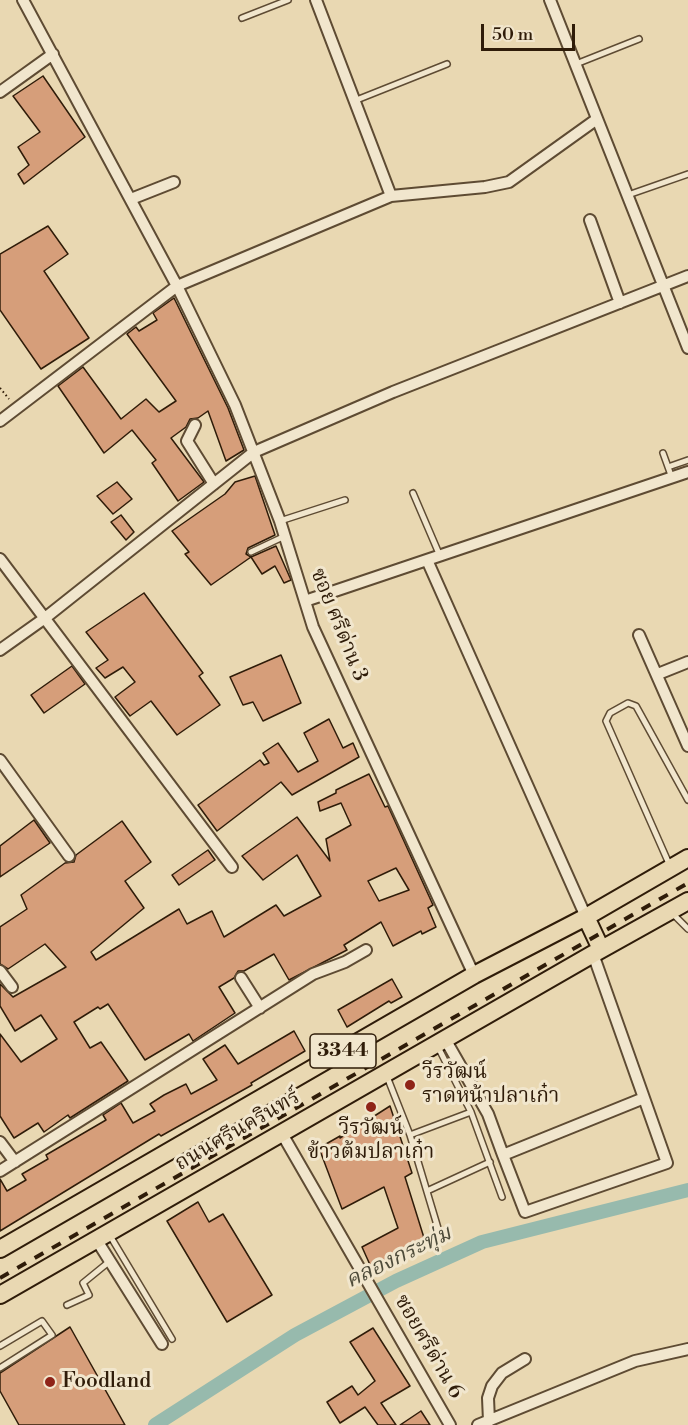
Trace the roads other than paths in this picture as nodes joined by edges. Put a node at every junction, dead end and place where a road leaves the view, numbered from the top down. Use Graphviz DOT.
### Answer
graph roads {
  1 [pos="23,0"];
  2 [pos="288,0"];
  3 [pos="316,0"];
  4 [pos="550,0"];
  5 [pos="242,18"];
  6 [pos="639,39"];
  7 [pos="53,54"];
  8 [pos="447,64"];
  9 [pos="576,64"];
  10 [pos="0,92"];
  11 [pos="354,101"];
  12 [pos="597,119"];
  13 [pos="688,174"];
  14 [pos="174,182"];
  15 [pos="628,195"];
  16 [pos="391,196"];
  17 [pos="131,199"];
  18 [pos="590,220"];
  19 [pos="688,276"];
  20 [pos="177,286"];
  21 [pos="664,286"];
  22 [pos="620,303"];
  23 [pos="688,348"];
  24 [pos="0,421"];
  25 [pos="195,425"];
  26 [pos="254,453"];
  27 [pos="663,453"];
  28 [pos="688,460"];
  29 [pos="670,472"];
  30 [pos="688,472"];
  31 [pos="214,484"];
  32 [pos="413,493"];
  33 [pos="345,500"];
  34 [pos="280,521"];
  35 [pos="285,536"];
  36 [pos="251,552"];
  37 [pos="440,556"];
  38 [pos="0,559"];
  39 [pos="427,560"];
  40 [pos="305,601"];
  41 [pos="45,618"];
  42 [pos="639,634"];
  43 [pos="0,650"];
  44 [pos="688,662"];
  45 [pos="658,674"];
  46 [pos="688,746"];
  47 [pos="0,760"];
  48 [pos="688,800"];
  49 [pos="69,856"];
  50 [pos="688,858"];
  51 [pos="232,867"];
  52 [pos="671,867"];
  53 [pos="688,902"];
  54 [pos="670,911"];
  55 [pos="586,916"];
  56 [pos="688,928"];
  57 [pos="366,950"];
  58 [pos="597,951"];
  59 [pos="0,971"];
  60 [pos="474,975"];
  61 [pos="241,978"];
  62 [pos="12,987"];
  63 [pos="260,1008"];
  64 [pos="440,1041"];
  65 [pos="386,1073"];
  66 [pos="644,1098"];
  67 [pos="471,1112"];
  68 [pos="281,1132"];
  69 [pos="410,1135"];
  70 [pos="0,1142"];
  71 [pos="503,1155"];
  72 [pos="15,1162"];
  73 [pos="490,1162"];
  74 [pos="0,1171"];
  75 [pos="427,1191"];
  76 [pos="502,1197"];
  77 [pos="440,1235"];
  78 [pos="102,1236"];
  79 [pos="0,1249"];
  80 [pos="110,1261"];
  81 [pos="0,1295"];
  82 [pos="67,1305"];
  83 [pos="172,1339"];
  84 [pos="162,1344"];
  85 [pos="0,1346"];
  86 [pos="688,1349"];
  87 [pos="525,1359"];
  88 [pos="0,1368"];
  89 [pos="481,1424"];
  90 [pos="450,1425"];
  1 -- 7 [label="street, ซอย ศรีด่าน 3"];
  2 -- 5 [label="lane"];
  3 -- 11 [label="street"];
  4 -- 9 [label="street"];
  6 -- 9 [label="lane"];
  7 -- 10 [label="street"];
  7 -- 17 [label="street, ซอย ศรีด่าน 3"];
  8 -- 11 [label="lane"];
  9 -- 12 [label="street"];
  11 -- 16 [label="street"];
  12 -- 15 [label="street"];
  12 -- 16 [label="street"];
  13 -- 15 [label="lane"];
  14 -- 17 [label="street"];
  15 -- 21 [label="street"];
  16 -- 20 [label="street"];
  17 -- 20 [label="street, ซอย ศรีด่าน 3"];
  18 -- 22 [label="street"];
  19 -- 21 [label="street"];
  20 -- 24 [label="street"];
  20 -- 26 [label="street, ซอย ศรีด่าน 3"];
  21 -- 22 [label="street"];
  21 -- 23 [label="street"];
  22 -- 26 [label="street"];
  25 -- 31 [label="street"];
  26 -- 31 [label="street"];
  26 -- 34 [label="street, ซอย ศรีด่าน 3"];
  27 -- 29 [label="lane"];
  28 -- 29 [label="lane"];
  29 -- 30 [label="street"];
  29 -- 37 [label="street"];
  31 -- 41 [label="street"];
  32 -- 37 [label="lane"];
  33 -- 34 [label="lane"];
  34 -- 35 [label="street, ซอย ศรีด่าน 3"];
  35 -- 36 [label="lane"];
  35 -- 40 [label="street, ซอย ศรีด่าน 3"];
  37 -- 39 [label="street"];
  38 -- 41 [label="street"];
  39 -- 40 [label="street"];
  39 -- 55 [label="street"];
  40 -- 60 [label="street, ซอย ศรีด่าน 3"];
  41 -- 43 [label="street"];
  41 -- 51 [label="street"];
  42 -- 45 [label="street"];
  44 -- 45 [label="street"];
  45 -- 46 [label="street"];
  47 -- 49 [label="street"];
  48 -- 52 [label="lane"];
  50 -- 52 [label="main road, ถนนศรีนครินทร์ / 3344"];
  52 -- 55 [label="main road, ถนนศรีนครินทร์ / 3344"];
  53 -- 54 [label="main road, ถนนศรีนครินทร์ / 3344"];
  54 -- 56 [label="lane"];
  54 -- 58 [label="main road, ถนนศรีนครินทร์ / 3344"];
  55 -- 58 [label="main road"];
  55 -- 60 [label="main road, ถนนศรีนครินทร์ / 3344"];
  57 -- 63 [label="street"];
  58 -- 64 [label="main road, ถนนศรีนครินทร์ / 3344"];
  58 -- 66 [label="street"];
  59 -- 62 [label="street"];
  60 -- 79 [label="main road, ถนนศรีนครินทร์ / 3344"];
  61 -- 63 [label="street"];
  63 -- 72 [label="street"];
  64 -- 65 [label="main road, ถนนศรีนครินทร์ / 3344"];
  64 -- 67 [label="lane"];
  64 -- 71 [label="street"];
  65 -- 68 [label="main road, ถนนศรีนครินทร์ / 3344"];
  65 -- 69 [label="lane"];
  66 -- 71 [label="street"];
  66 -- 71 [label="street"];
  67 -- 69 [label="lane"];
  67 -- 73 [label="lane"];
  68 -- 78 [label="main road, ถนนศรีนครินทร์ / 3344"];
  68 -- 90 [label="street, ซอยศรีด่าน 6"];
  69 -- 75 [label="lane"];
  70 -- 72 [label="street"];
  72 -- 74 [label="street"];
  73 -- 75 [label="lane"];
  73 -- 76 [label="lane"];
  75 -- 77 [label="lane"];
  78 -- 80 [label="street"];
  78 -- 81 [label="main road, ถนนศรีนครินทร์ / 3344"];
  78 -- 83 [label="lane"];
  80 -- 82 [label="lane"];
  80 -- 84 [label="street"];
  85 -- 88 [label="lane"];
  86 -- 89 [label="street"];
  87 -- 89 [label="street"];
}
